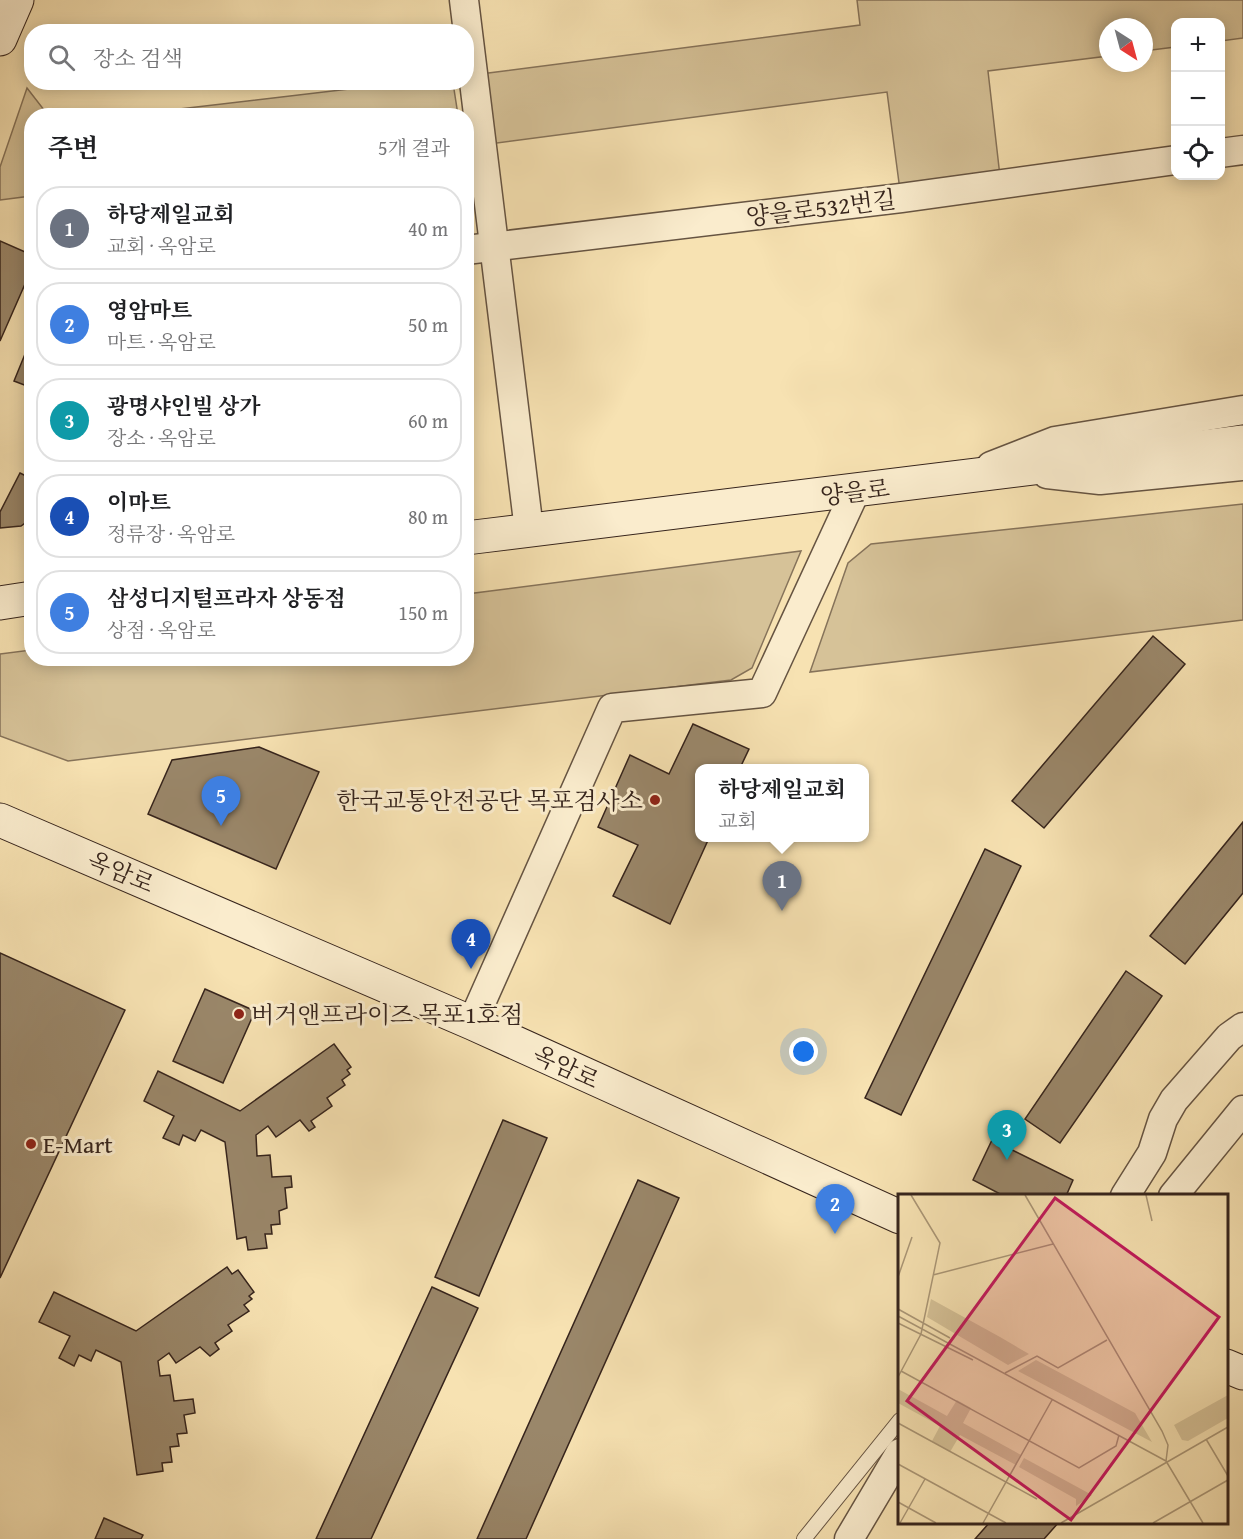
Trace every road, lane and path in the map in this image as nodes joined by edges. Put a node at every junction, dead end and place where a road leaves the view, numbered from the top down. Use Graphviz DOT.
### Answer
graph roads {
  1 [pos="17,0"];
  2 [pos="464,0"];
  3 [pos="467,24"];
  4 [pos="0,39"];
  5 [pos="474,82"];
  6 [pos="1243,150"];
  7 [pos="1225,152"];
  8 [pos="1171,161"];
  9 [pos="494,247"];
  10 [pos="474,249"];
  11 [pos="1243,410"];
  12 [pos="1243,442"];
  13 [pos="1243,466"];
  14 [pos="1015,470"];
  15 [pos="960,479"];
  16 [pos="855,492"];
  17 [pos="529,530"];
  18 [pos="474,537"];
  19 [pos="24,599"];
  20 [pos="0,603"];
  21 [pos="0,820"];
  22 [pos="472,1023"];
  23 [pos="1243,1027"];
  24 [pos="1243,1110"];
  25 [pos="1126,1194"];
  26 [pos="1175,1194"];
  27 [pos="898,1217"];
  28 [pos="1228,1366"];
  29 [pos="1243,1373"];
  30 [pos="898,1422"];
  31 [pos="898,1457"];
  32 [pos="804,1539"];
  33 [pos="849,1539"];
  1 -- 4 [label="street"];
  2 -- 3 [label="street"];
  5 -- 9 [label="street"];
  6 -- 7 [label="street"];
  8 -- 9 [label="street, 양을로532번길"];
  9 -- 10 [label="street, 양을로532번길"];
  9 -- 17 [label="street"];
  11 -- 15 [label="street"];
  12 -- 14 [label="street, 양을로"];
  13 -- 14 [label="street"];
  14 -- 15 [label="street, 양을로"];
  15 -- 16 [label="street, 양을로"];
  16 -- 17 [label="street, 양을로"];
  16 -- 22 [label="street"];
  17 -- 18 [label="street, 양을로"];
  19 -- 20 [label="street"];
  21 -- 22 [label="street, 옥암로"];
  22 -- 27 [label="street, 옥암로"];
  23 -- 25 [label="street"];
  24 -- 26 [label="street"];
  28 -- 29 [label="street"];
  30 -- 32 [label="lane"];
  31 -- 33 [label="street"];
}
